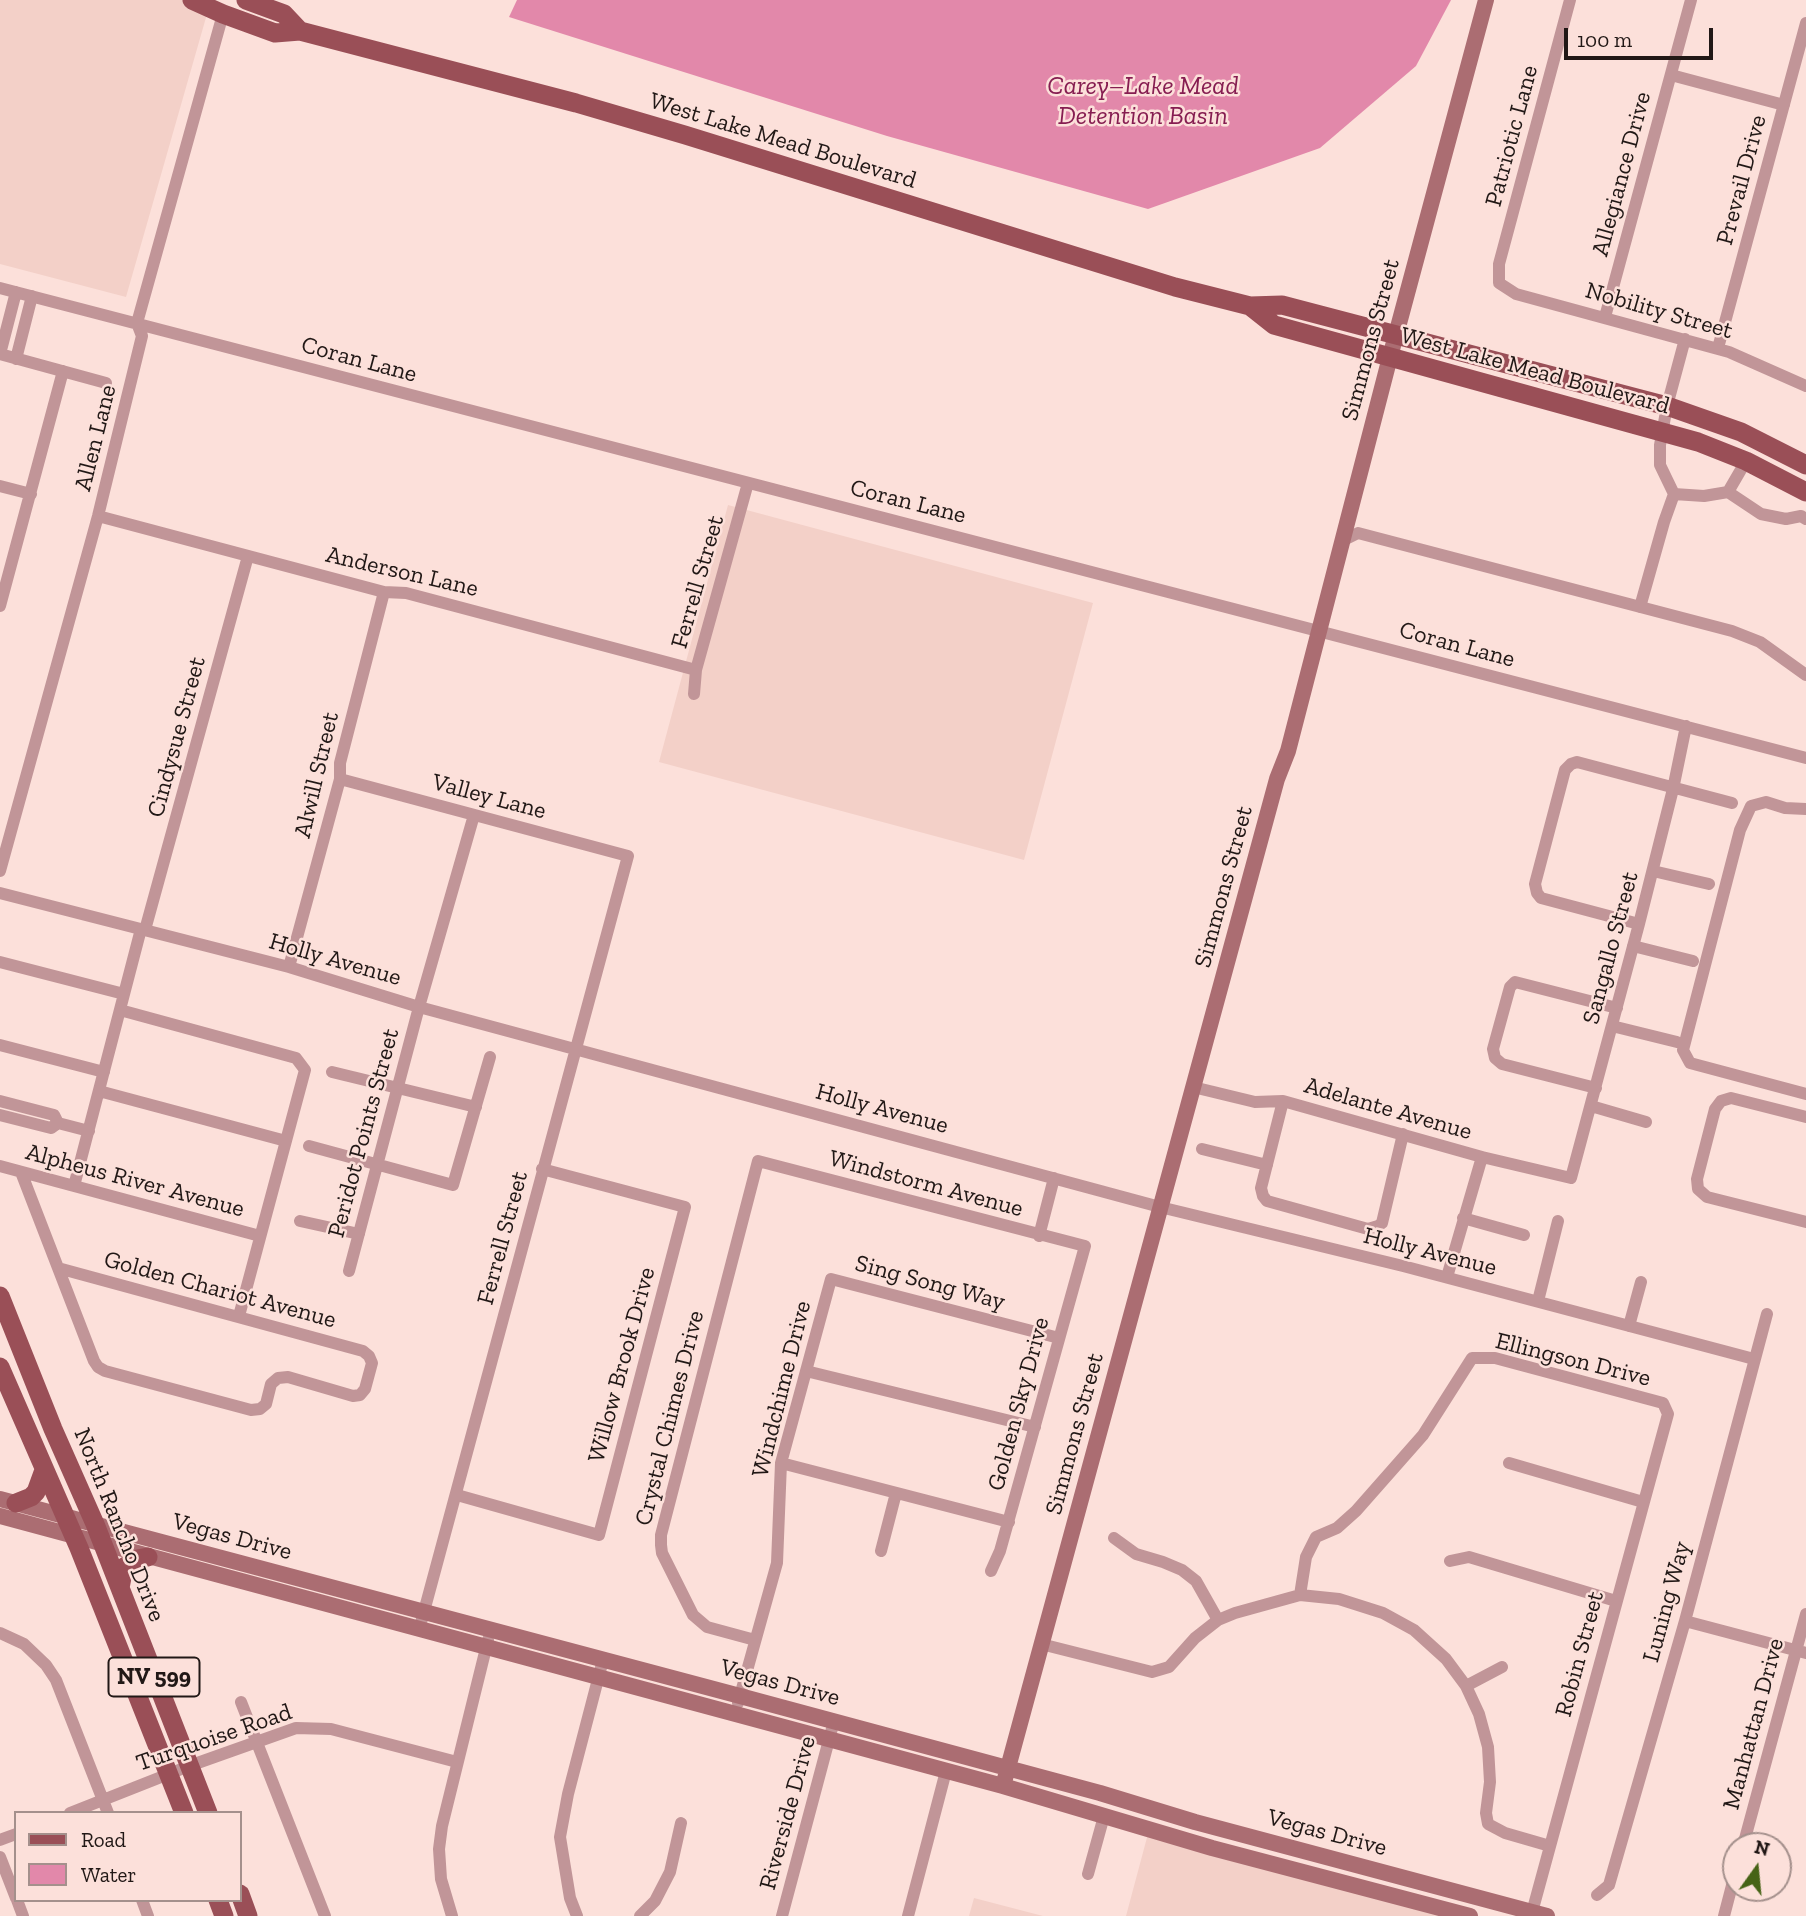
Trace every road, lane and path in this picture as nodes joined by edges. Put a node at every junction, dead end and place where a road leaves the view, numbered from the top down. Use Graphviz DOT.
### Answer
graph roads {
  1 [pos="192,0"];
  2 [pos="246,0"];
  3 [pos="1486,0"];
  4 [pos="1570,0"];
  5 [pos="1691,0"];
  6 [pos="223,15"];
  7 [pos="1806,23"];
  8 [pos="300,31"];
  9 [pos="1671,75"];
  10 [pos="1784,105"];
  11 [pos="1499,284"];
  12 [pos="0,288"];
  13 [pos="16,292"];
  14 [pos="32,296"];
  15 [pos="1250,306"];
  16 [pos="1605,317"];
  17 [pos="137,323"];
  18 [pos="1396,335"];
  19 [pos="1685,339"];
  20 [pos="1718,348"];
  21 [pos="0,354"];
  22 [pos="1390,356"];
  23 [pos="16,359"];
  24 [pos="63,372"];
  25 [pos="1573,382"];
  26 [pos="106,383"];
  27 [pos="1806,386"];
  28 [pos="1567,405"];
  29 [pos="1667,406"];
  30 [pos="1663,431"];
  31 [pos="1746,461"];
  32 [pos="1806,464"];
  33 [pos="748,483"];
  34 [pos="0,486"];
  35 [pos="1728,492"];
  36 [pos="1806,492"];
  37 [pos="30,494"];
  38 [pos="1674,494"];
  39 [pos="98,516"];
  40 [pos="1806,519"];
  41 [pos="1342,541"];
  42 [pos="248,556"];
  43 [pos="384,592"];
  44 [pos="0,606"];
  45 [pos="1640,607"];
  46 [pos="1318,631"];
  47 [pos="696,670"];
  48 [pos="1806,675"];
  49 [pos="694,694"];
  50 [pos="1686,726"];
  51 [pos="1806,758"];
  52 [pos="340,779"];
  53 [pos="1673,789"];
  54 [pos="1732,803"];
  55 [pos="1806,809"];
  56 [pos="474,815"];
  57 [pos="628,856"];
  58 [pos="1653,870"];
  59 [pos="0,871"];
  60 [pos="1709,884"];
  61 [pos="0,893"];
  62 [pos="1639,924"];
  63 [pos="143,930"];
  64 [pos="1633,946"];
  65 [pos="1693,961"];
  66 [pos="0,962"];
  67 [pos="289,967"];
  68 [pos="124,994"];
  69 [pos="419,1007"];
  70 [pos="1618,1008"];
  71 [pos="120,1010"];
  72 [pos="1612,1026"];
  73 [pos="1677,1042"];
  74 [pos="0,1045"];
  75 [pos="576,1048"];
  76 [pos="490,1058"];
  77 [pos="104,1072"];
  78 [pos="331,1072"];
  79 [pos="1193,1087"];
  80 [pos="398,1088"];
  81 [pos="1596,1088"];
  82 [pos="99,1091"];
  83 [pos="1806,1094"];
  84 [pos="0,1101"];
  85 [pos="1283,1101"];
  86 [pos="1591,1106"];
  87 [pos="475,1107"];
  88 [pos="0,1115"];
  89 [pos="1806,1117"];
  90 [pos="1646,1122"];
  91 [pos="58,1123"];
  92 [pos="89,1131"];
  93 [pos="1403,1134"];
  94 [pos="286,1141"];
  95 [pos="309,1146"];
  96 [pos="1202,1149"];
  97 [pos="1482,1157"];
  98 [pos="758,1161"];
  99 [pos="377,1164"];
  100 [pos="1267,1165"];
  101 [pos="0,1166"];
  102 [pos="542,1169"];
  103 [pos="21,1172"];
  104 [pos="1054,1178"];
  105 [pos="1572,1178"];
  106 [pos="74,1186"];
  107 [pos="1160,1207"];
  108 [pos="1462,1218"];
  109 [pos="300,1221"];
  110 [pos="1558,1221"];
  111 [pos="1806,1222"];
  112 [pos="359,1234"];
  113 [pos="1524,1235"];
  114 [pos="260,1236"];
  115 [pos="1039,1236"];
  116 [pos="1085,1246"];
  117 [pos="58,1268"];
  118 [pos="349,1271"];
  119 [pos="1447,1277"];
  120 [pos="831,1279"];
  121 [pos="1641,1282"];
  122 [pos="0,1296"];
  123 [pos="1538,1301"];
  124 [pos="1767,1314"];
  125 [pos="239,1316"];
  126 [pos="1629,1326"];
  127 [pos="1059,1338"];
  128 [pos="1754,1359"];
  129 [pos="0,1367"];
  130 [pos="806,1371"];
  131 [pos="1663,1403"];
  132 [pos="1035,1427"];
  133 [pos="781,1463"];
  134 [pos="1509,1463"];
  135 [pos="44,1470"];
  136 [pos="896,1493"];
  137 [pos="457,1495"];
  138 [pos="8,1501"];
  139 [pos="1643,1502"];
  140 [pos="0,1516"];
  141 [pos="65,1516"];
  142 [pos="1009,1522"];
  143 [pos="95,1524"];
  144 [pos="74,1536"];
  145 [pos="1114,1538"];
  146 [pos="103,1544"];
  147 [pos="881,1551"];
  148 [pos="148,1557"];
  149 [pos="1450,1561"];
  150 [pos="991,1571"];
  151 [pos="120,1588"];
  152 [pos="1300,1595"];
  153 [pos="1616,1601"];
  154 [pos="424,1612"];
  155 [pos="1806,1614"];
  156 [pos="1218,1620"];
  157 [pos="1685,1620"];
  158 [pos="419,1630"];
  159 [pos="491,1630"];
  160 [pos="0,1633"];
  161 [pos="755,1640"];
  162 [pos="1041,1644"];
  163 [pos="486,1648"];
  164 [pos="1801,1652"];
  165 [pos="603,1660"];
  166 [pos="1502,1667"];
  167 [pos="598,1678"];
  168 [pos="1466,1686"];
  169 [pos="740,1696"];
  170 [pos="241,1702"];
  171 [pos="734,1714"];
  172 [pos="834,1721"];
  173 [pos="829,1740"];
  174 [pos="257,1742"];
  175 [pos="457,1762"];
  176 [pos="190,1766"];
  177 [pos="1007,1768"];
  178 [pos="946,1771"];
  179 [pos="168,1774"];
  180 [pos="1003,1786"];
  181 [pos="103,1800"];
  182 [pos="74,1811"];
  183 [pos="107,1811"];
  184 [pos="183,1811"];
  185 [pos="207,1811"];
  186 [pos="1104,1816"];
  187 [pos="681,1823"];
  188 [pos="1747,1832"];
  189 [pos="1550,1846"];
  190 [pos="1298,1849"];
  191 [pos="0,1857"];
  192 [pos="1293,1869"];
  193 [pos="1088,1874"];
  194 [pos="14,1894"];
  195 [pos="1597,1895"];
  196 [pos="242,1900"];
  197 [pos="1537,1915"];
  198 [pos="248,1916"];
  199 [pos="325,1916"];
  200 [pos="452,1916"];
  201 [pos="577,1916"];
  202 [pos="640,1916"];
  203 [pos="782,1916"];
  204 [pos="908,1916"];
  205 [pos="1470,1916"];
  1 -- 6 [label="main road, West Lake Mead Boulevard"];
  2 -- 8 [label="main road, West Lake Mead Boulevard"];
  3 -- 18 [label="main road, Simmons Street"];
  4 -- 11 [label="street, Patriotic Lane"];
  5 -- 9 [label="street, Allegiance Drive"];
  6 -- 8 [label="main road, West Lake Mead Boulevard"];
  6 -- 17 [label="street, Allen Lane"];
  7 -- 10 [label="street, Prevail Drive"];
  8 -- 15 [label="main road, West Lake Mead Boulevard"];
  9 -- 10 [label="street"];
  9 -- 16 [label="street, Allegiance Drive"];
  10 -- 20 [label="street, Prevail Drive"];
  11 -- 16 [label="street, Nobility Street"];
  12 -- 13 [label="street, Coran Lane"];
  13 -- 14 [label="street, Coran Lane"];
  13 -- 21 [label="street"];
  14 -- 17 [label="street, Coran Lane"];
  14 -- 23 [label="street"];
  15 -- 18 [label="main road, West Lake Mead Boulevard"];
  15 -- 22 [label="main road, West Lake Mead Boulevard"];
  16 -- 19 [label="street, Nobility Street"];
  17 -- 33 [label="street, Coran Lane"];
  17 -- 39 [label="street, Allen Lane"];
  18 -- 22 [label="main road, Simmons Street"];
  18 -- 25 [label="main road, West Lake Mead Boulevard"];
  19 -- 20 [label="street, Nobility Street"];
  19 -- 29 [label="street"];
  20 -- 27 [label="street, Nobility Street"];
  21 -- 23 [label="street"];
  22 -- 28 [label="main road, West Lake Mead Boulevard"];
  22 -- 41 [label="main road, Simmons Street"];
  23 -- 24 [label="street"];
  24 -- 26 [label="street"];
  24 -- 37 [label="street"];
  25 -- 28 [label="main road"];
  25 -- 29 [label="main road, West Lake Mead Boulevard"];
  28 -- 30 [label="main road, West Lake Mead Boulevard"];
  29 -- 30 [label="street"];
  29 -- 32 [label="main road, West Lake Mead Boulevard"];
  30 -- 31 [label="main road, West Lake Mead Boulevard"];
  30 -- 38 [label="street"];
  31 -- 35 [label="street"];
  31 -- 36 [label="main road, West Lake Mead Boulevard"];
  33 -- 46 [label="street, Coran Lane"];
  33 -- 47 [label="street, Ferrell Street"];
  34 -- 37 [label="street"];
  35 -- 38 [label="street"];
  35 -- 40 [label="street"];
  37 -- 44 [label="street"];
  38 -- 45 [label="street"];
  39 -- 42 [label="street, Anderson Lane"];
  39 -- 59 [label="street, Allen Lane"];
  41 -- 45 [label="street"];
  41 -- 46 [label="main road, Simmons Street"];
  42 -- 43 [label="street, Anderson Lane"];
  42 -- 63 [label="street, Cindysue Street"];
  43 -- 47 [label="street, Anderson Lane"];
  43 -- 52 [label="street, Alwill Street"];
  45 -- 48 [label="street"];
  46 -- 50 [label="street, Coran Lane"];
  46 -- 79 [label="main road, Simmons Street"];
  47 -- 49 [label="street, Ferrell Street"];
  50 -- 51 [label="street, Coran Lane"];
  50 -- 53 [label="street, Sangallo Street"];
  52 -- 56 [label="street, Valley Lane"];
  52 -- 67 [label="street, Alwill Street"];
  53 -- 54 [label="street"];
  53 -- 58 [label="street, Sangallo Street"];
  53 -- 62 [label="street"];
  55 -- 83 [label="street"];
  56 -- 57 [label="street, Valley Lane"];
  56 -- 69 [label="street, Peridot Points Street"];
  57 -- 75 [label="street, Ferrell Street"];
  58 -- 60 [label="street"];
  58 -- 62 [label="street, Sangallo Street"];
  61 -- 63 [label="street, Holly Avenue"];
  62 -- 64 [label="street, Sangallo Street"];
  63 -- 67 [label="street, Holly Avenue"];
  63 -- 68 [label="street, Cindysue Street"];
  64 -- 65 [label="street"];
  64 -- 70 [label="street, Sangallo Street"];
  66 -- 68 [label="street"];
  67 -- 69 [label="street, Holly Avenue"];
  68 -- 71 [label="street, Cindysue Street"];
  69 -- 75 [label="street, Holly Avenue"];
  69 -- 80 [label="street, Peridot Points Street"];
  70 -- 72 [label="street, Sangallo Street"];
  70 -- 81 [label="street"];
  71 -- 77 [label="street, Cindysue Street"];
  71 -- 94 [label="street"];
  72 -- 73 [label="street"];
  72 -- 81 [label="street, Sangallo Street"];
  74 -- 77 [label="street"];
  75 -- 102 [label="street, Ferrell Street"];
  75 -- 104 [label="street, Holly Avenue"];
  76 -- 87 [label="street"];
  77 -- 82 [label="street, Cindysue Street"];
  78 -- 80 [label="street"];
  79 -- 85 [label="street, Adelante Avenue"];
  79 -- 107 [label="main road, Simmons Street"];
  80 -- 87 [label="street"];
  80 -- 99 [label="street, Peridot Points Street"];
  81 -- 86 [label="street, Sangallo Street"];
  82 -- 92 [label="street, Cindysue Street"];
  82 -- 94 [label="street"];
  84 -- 91 [label="street"];
  85 -- 93 [label="street, Adelante Avenue"];
  85 -- 100 [label="street"];
  86 -- 90 [label="street"];
  86 -- 105 [label="street, Sangallo Street"];
  87 -- 99 [label="street"];
  88 -- 91 [label="street"];
  89 -- 111 [label="street"];
  91 -- 92 [label="street"];
  92 -- 106 [label="street, Cindysue Street"];
  93 -- 97 [label="street, Adelante Avenue"];
  93 -- 100 [label="street"];
  94 -- 114 [label="street"];
  95 -- 99 [label="street"];
  96 -- 100 [label="street"];
  97 -- 105 [label="street, Adelante Avenue"];
  97 -- 108 [label="street"];
  98 -- 115 [label="street, Windstorm Avenue"];
  98 -- 161 [label="street, Crystal Chimes Drive"];
  99 -- 112 [label="street, Peridot Points Street"];
  101 -- 103 [label="street, Alpheus River Avenue"];
  102 -- 137 [label="street, Ferrell Street"];
  102 -- 137 [label="street, Willow Brook Drive"];
  103 -- 106 [label="street, Alpheus River Avenue"];
  103 -- 117 [label="street"];
  104 -- 107 [label="street, Holly Avenue"];
  104 -- 115 [label="street"];
  106 -- 114 [label="street, Alpheus River Avenue"];
  107 -- 119 [label="street, Holly Avenue"];
  107 -- 162 [label="main road, Simmons Street"];
  108 -- 113 [label="street"];
  108 -- 119 [label="street"];
  109 -- 112 [label="street"];
  110 -- 123 [label="street"];
  112 -- 118 [label="street, Peridot Points Street"];
  114 -- 125 [label="street"];
  115 -- 116 [label="street, Windstorm Avenue"];
  116 -- 127 [label="street, Golden Sky Drive"];
  117 -- 125 [label="street, Golden Chariot Avenue"];
  117 -- 125 [label="street, Golden Chariot Avenue"];
  119 -- 123 [label="street, Holly Avenue"];
  120 -- 127 [label="street, Sing Song Way"];
  120 -- 130 [label="street, Windchime Drive"];
  121 -- 126 [label="street"];
  122 -- 143 [label="main road, North Rancho Drive / NV 599"];
  123 -- 126 [label="street, Holly Avenue"];
  124 -- 128 [label="street, Luning Way"];
  126 -- 128 [label="street, Holly Avenue"];
  127 -- 132 [label="street, Golden Sky Drive"];
  128 -- 157 [label="street, Luning Way"];
  129 -- 135 [label="main road, North Rancho Drive / NV 599"];
  130 -- 132 [label="street"];
  130 -- 133 [label="street, Windchime Drive"];
  131 -- 139 [label="street, Robin Street"];
  131 -- 152 [label="street, Ellingson Drive"];
  132 -- 142 [label="street, Golden Sky Drive"];
  133 -- 136 [label="street"];
  133 -- 161 [label="street, Windchime Drive"];
  134 -- 139 [label="street"];
  135 -- 138 [label="main road"];
  135 -- 141 [label="main road, North Rancho Drive / NV 599"];
  136 -- 142 [label="street"];
  136 -- 147 [label="street"];
  137 -- 154 [label="street, Ferrell Street"];
  138 -- 141 [label="main road, Vegas Drive"];
  139 -- 153 [label="street, Robin Street"];
  140 -- 144 [label="main road, Vegas Drive"];
  141 -- 143 [label="main road, Vegas Drive"];
  141 -- 144 [label="main road, North Rancho Drive / NV 599"];
  142 -- 150 [label="street, Golden Sky Drive"];
  143 -- 146 [label="main road, North Rancho Drive / NV 599"];
  143 -- 154 [label="main road, Vegas Drive"];
  144 -- 146 [label="main road, Vegas Drive"];
  144 -- 179 [label="main road, North Rancho Drive / NV 599"];
  145 -- 156 [label="street"];
  146 -- 148 [label="main road, Vegas Drive"];
  146 -- 151 [label="main road, North Rancho Drive / NV 599"];
  148 -- 151 [label="main road"];
  148 -- 158 [label="main road, Vegas Drive"];
  149 -- 153 [label="street"];
  151 -- 176 [label="main road, North Rancho Drive / NV 599"];
  152 -- 156 [label="street"];
  152 -- 168 [label="street"];
  153 -- 189 [label="street, Robin Street"];
  154 -- 158 [label="street, Ferrell Street"];
  154 -- 159 [label="main road, Vegas Drive"];
  155 -- 164 [label="street, Manhattan Drive"];
  156 -- 162 [label="street"];
  157 -- 164 [label="street"];
  157 -- 195 [label="street, Luning Way"];
  158 -- 163 [label="main road, Vegas Drive"];
  159 -- 163 [label="street"];
  159 -- 165 [label="main road, Vegas Drive"];
  160 -- 181 [label="street"];
  161 -- 169 [label="street, Windchime Drive"];
  162 -- 177 [label="main road, Simmons Street"];
  163 -- 167 [label="main road, Vegas Drive"];
  163 -- 175 [label="street"];
  164 -- 188 [label="street, Manhattan Drive"];
  165 -- 167 [label="street"];
  165 -- 169 [label="main road, Vegas Drive"];
  166 -- 168 [label="street"];
  167 -- 171 [label="main road, Vegas Drive"];
  167 -- 201 [label="street"];
  168 -- 189 [label="street"];
  169 -- 171 [label="street, Windchime Drive"];
  169 -- 172 [label="main road, Vegas Drive"];
  170 -- 174 [label="street"];
  171 -- 173 [label="main road, Vegas Drive"];
  172 -- 173 [label="street, Riverside Drive"];
  172 -- 177 [label="main road, Vegas Drive"];
  173 -- 178 [label="main road, Vegas Drive"];
  173 -- 203 [label="street, Riverside Drive"];
  174 -- 175 [label="street, Turquoise Road"];
  174 -- 176 [label="street, Turquoise Road"];
  174 -- 199 [label="street"];
  175 -- 200 [label="street"];
  176 -- 179 [label="street, Turquoise Road"];
  176 -- 185 [label="main road, North Rancho Drive / NV 599"];
  177 -- 180 [label="main road, Simmons Street"];
  177 -- 190 [label="main road, Vegas Drive"];
  178 -- 180 [label="main road, Vegas Drive"];
  178 -- 204 [label="street"];
  179 -- 181 [label="street, Turquoise Road"];
  179 -- 184 [label="main road, North Rancho Drive / NV 599"];
  180 -- 186 [label="main road, Vegas Drive"];
  181 -- 182 [label="street, Turquoise Road"];
  181 -- 183 [label="street"];
  186 -- 192 [label="main road, Vegas Drive"];
  186 -- 193 [label="street"];
  187 -- 202 [label="street"];
  189 -- 197 [label="street, Robin Street"];
  190 -- 192 [label="main road"];
  190 -- 197 [label="main road, Vegas Drive"];
  191 -- 194 [label="street"];
  192 -- 205 [label="main road, Vegas Drive"];
  196 -- 198 [label="main road"];
}
